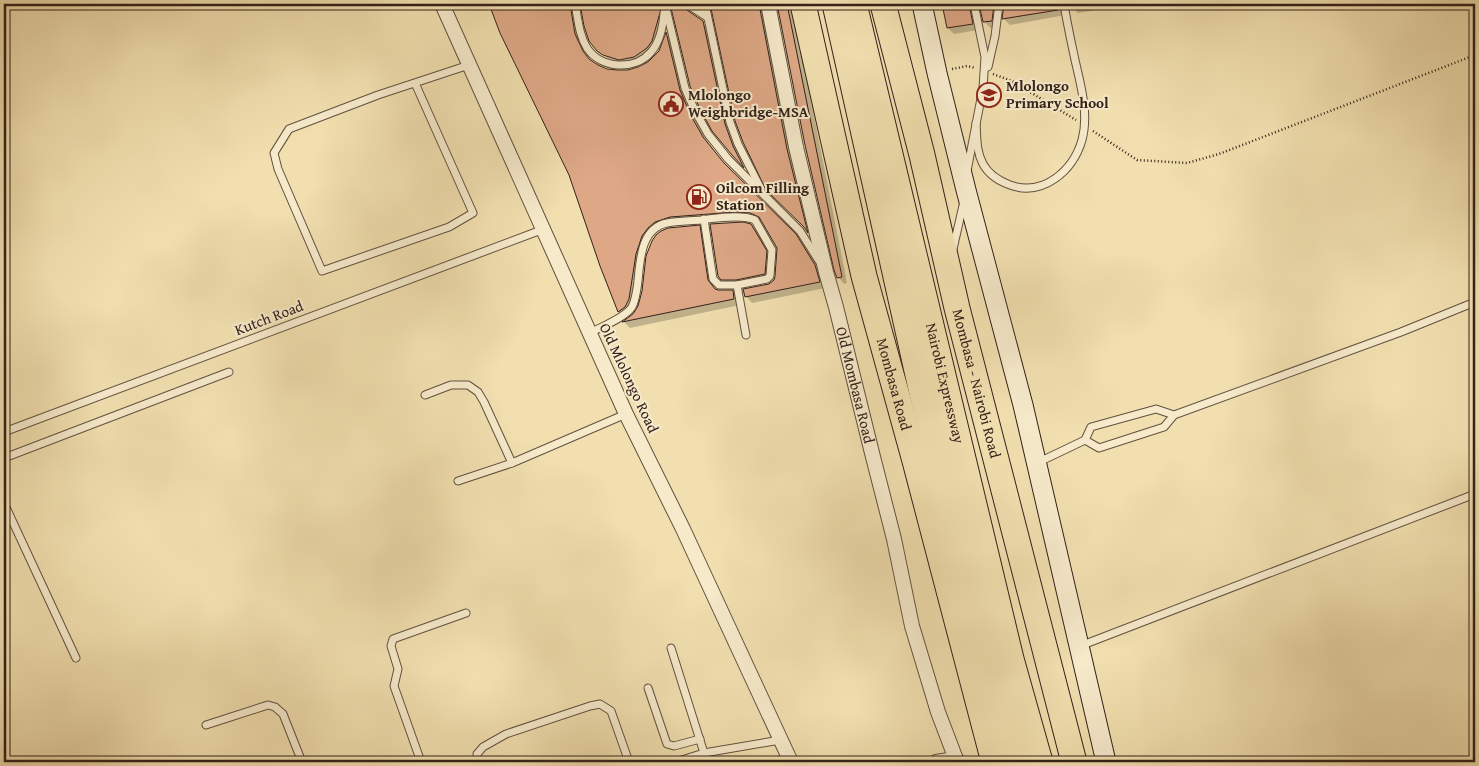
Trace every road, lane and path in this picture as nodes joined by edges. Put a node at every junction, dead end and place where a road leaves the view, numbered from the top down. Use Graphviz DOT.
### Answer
graph roads {
  1 [pos="442,4"];
  2 [pos="575,4"];
  3 [pos="665,4"];
  4 [pos="687,4"];
  5 [pos="704,4"];
  6 [pos="768,4"];
  7 [pos="803,4"];
  8 [pos="835,4"];
  9 [pos="854,4"];
  10 [pos="883,4"];
  11 [pos="922,4"];
  12 [pos="974,4"];
  13 [pos="999,4"];
  14 [pos="1064,4"];
  15 [pos="707,17"];
  16 [pos="1475,55"];
  17 [pos="470,64"];
  18 [pos="985,71"];
  19 [pos="937,73"];
  20 [pos="415,83"];
  21 [pos="976,123"];
  22 [pos="1084,125"];
  23 [pos="966,190"];
  24 [pos="765,196"];
  25 [pos="704,220"];
  26 [pos="544,229"];
  27 [pos="826,272"];
  28 [pos="737,285"];
  29 [pos="1475,302"];
  30 [pos="957,308"];
  31 [pos="590,334"];
  32 [pos="746,335"];
  33 [pos="230,372"];
  34 [pos="425,395"];
  35 [pos="626,414"];
  36 [pos="1174,415"];
  37 [pos="4,432"];
  38 [pos="1085,440"];
  39 [pos="4,458"];
  40 [pos="512,463"];
  41 [pos="1036,463"];
  42 [pos="458,481"];
  43 [pos="1475,494"];
  44 [pos="4,503"];
  45 [pos="466,612"];
  46 [pos="1080,646"];
  47 [pos="671,648"];
  48 [pos="76,658"];
  49 [pos="648,688"];
  50 [pos="206,725"];
  51 [pos="700,739"];
  52 [pos="780,740"];
  53 [pos="704,754"];
  54 [pos="957,761"];
  55 [pos="302,762"];
  56 [pos="421,762"];
  57 [pos="478,762"];
  58 [pos="629,762"];
  59 [pos="675,762"];
  60 [pos="791,762"];
  61 [pos="936,762"];
  62 [pos="994,762"];
  63 [pos="1019,762"];
  64 [pos="1040,762"];
  65 [pos="1074,762"];
  66 [pos="1106,762"];
  1 -- 17 [label="street, Old Mlolongo Road"];
  2 -- 3 [label="lane"];
  3 -- 24 [label="lane"];
  4 -- 15 [label="lane"];
  5 -- 15 [label="lane"];
  6 -- 27 [label="street, Old Mombasa Road"];
  7 -- 62 [label="highway, Mombasa Road"];
  8 -- 63 [label="highway, Nairobi Expressway"];
  9 -- 64 [label="highway, Nairobi Expressway"];
  10 -- 30 [label="highway, Mombasa - Nairobi Road"];
  11 -- 19 [label="street"];
  12 -- 18 [label="lane"];
  13 -- 18 [label="lane"];
  14 -- 22 [label="lane"];
  15 -- 24 [label="lane"];
  16 -- 22 [label="path"];
  17 -- 20 [label="lane"];
  17 -- 26 [label="street, Old Mlolongo Road"];
  18 -- 19 [label="path"];
  18 -- 21 [label="lane"];
  18 -- 22 [label="path"];
  19 -- 23 [label="street"];
  20 -- 20 [label="lane"];
  21 -- 22 [label="lane"];
  21 -- 23 [label="lane"];
  23 -- 30 [label="lane"];
  23 -- 41 [label="street"];
  24 -- 27 [label="lane"];
  25 -- 28 [label="lane"];
  25 -- 28 [label="lane"];
  25 -- 31 [label="lane"];
  26 -- 31 [label="street, Old Mlolongo Road"];
  26 -- 37 [label="lane, Kutch Road"];
  27 -- 54 [label="street, Old Mombasa Road"];
  28 -- 32 [label="lane"];
  29 -- 36 [label="lane"];
  30 -- 65 [label="highway, Mombasa - Nairobi Road"];
  31 -- 35 [label="street, Old Mlolongo Road"];
  33 -- 39 [label="lane"];
  34 -- 40 [label="lane"];
  35 -- 40 [label="lane"];
  35 -- 52 [label="street, Old Mlolongo Road"];
  36 -- 38 [label="lane"];
  36 -- 38 [label="lane"];
  38 -- 41 [label="lane"];
  40 -- 42 [label="lane"];
  41 -- 46 [label="street"];
  43 -- 46 [label="lane"];
  44 -- 48 [label="lane"];
  45 -- 56 [label="lane"];
  46 -- 66 [label="street"];
  47 -- 51 [label="lane"];
  49 -- 51 [label="lane"];
  50 -- 55 [label="lane"];
  51 -- 53 [label="lane"];
  52 -- 53 [label="lane"];
  52 -- 60 [label="street, Old Mlolongo Road"];
  53 -- 59 [label="lane"];
  54 -- 61 [label="street"];
  57 -- 58 [label="lane"];
}
